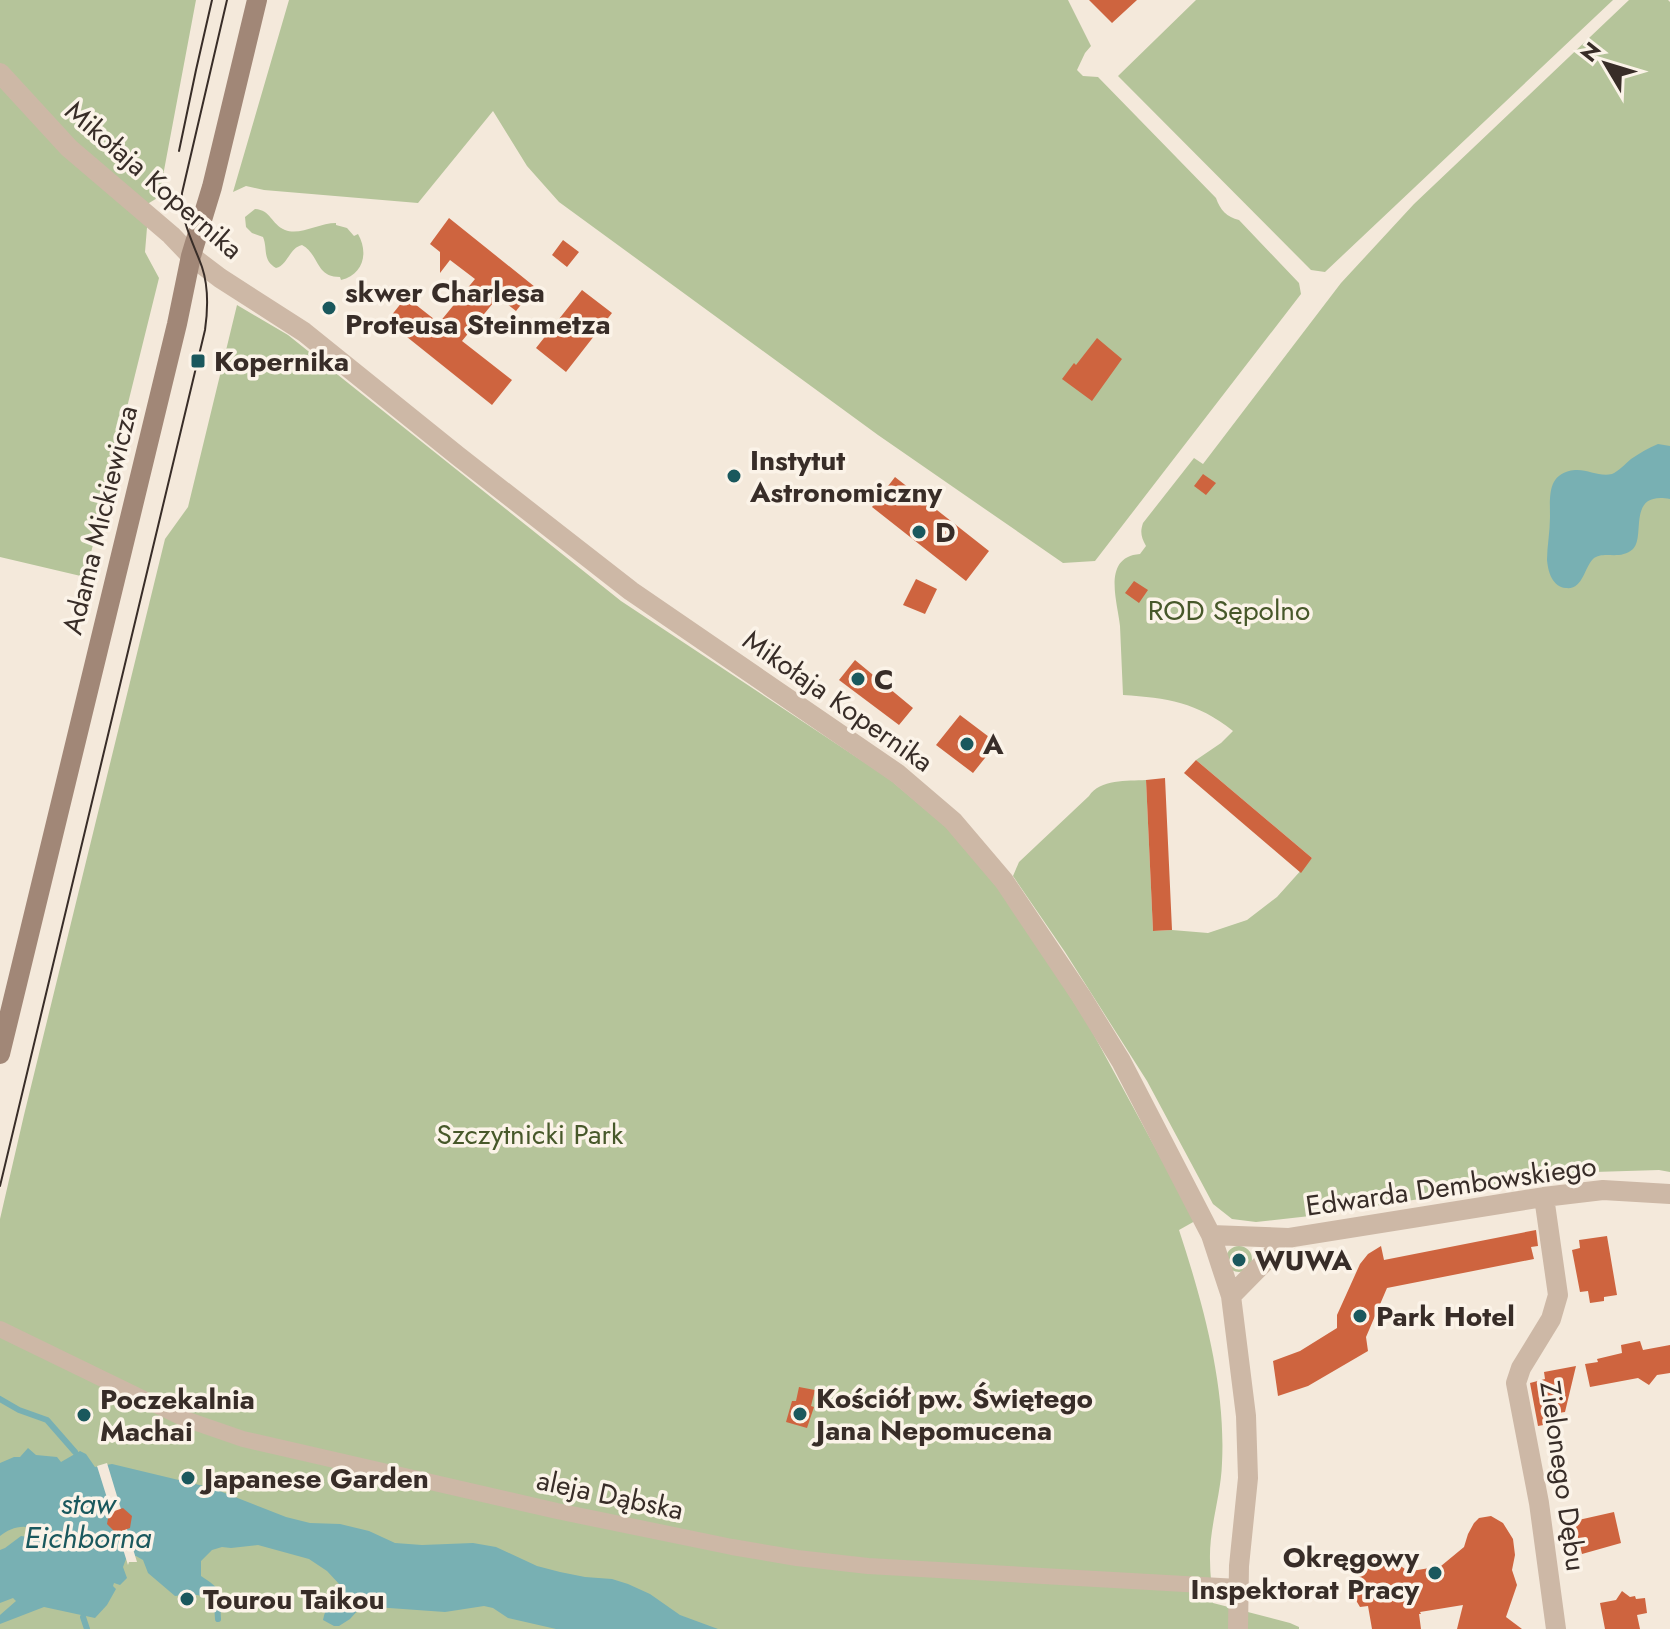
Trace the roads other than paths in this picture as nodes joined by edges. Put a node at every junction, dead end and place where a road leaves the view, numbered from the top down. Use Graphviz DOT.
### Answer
graph roads {
  1 [pos="257,0"];
  2 [pos="0,73"];
  3 [pos="191,256"];
  4 [pos="0,1054"];
  5 [pos="1670,1194"];
  6 [pos="1544,1197"];
  7 [pos="1211,1235"];
  8 [pos="1288,1238"];
  9 [pos="1231,1296"];
  10 [pos="0,1329"];
  11 [pos="1238,1587"];
  12 [pos="1238,1629"];
  13 [pos="1556,1629"];
  1 -- 3 [label="main road, Adama Mickiewicza"];
  2 -- 3 [label="street, Mikołaja Kopernika"];
  3 -- 4 [label="main road, Adama Mickiewicza"];
  3 -- 7 [label="street, Mikołaja Kopernika"];
  5 -- 6 [label="street, Edwarda Dembowskiego"];
  6 -- 8 [label="street, Edwarda Dembowskiego"];
  6 -- 13 [label="street, Zielonego Dębu"];
  7 -- 8 [label="street, Edwarda Dembowskiego"];
  7 -- 9 [label="street, Mikołaja Kopernika"];
  8 -- 9 [label="street, Edwarda Dembowskiego"];
  9 -- 11 [label="street, Mikołaja Kopernika"];
  10 -- 11 [label="street, aleja Dąbska"];
  11 -- 12 [label="street, Mikołaja Kopernika"];
}
